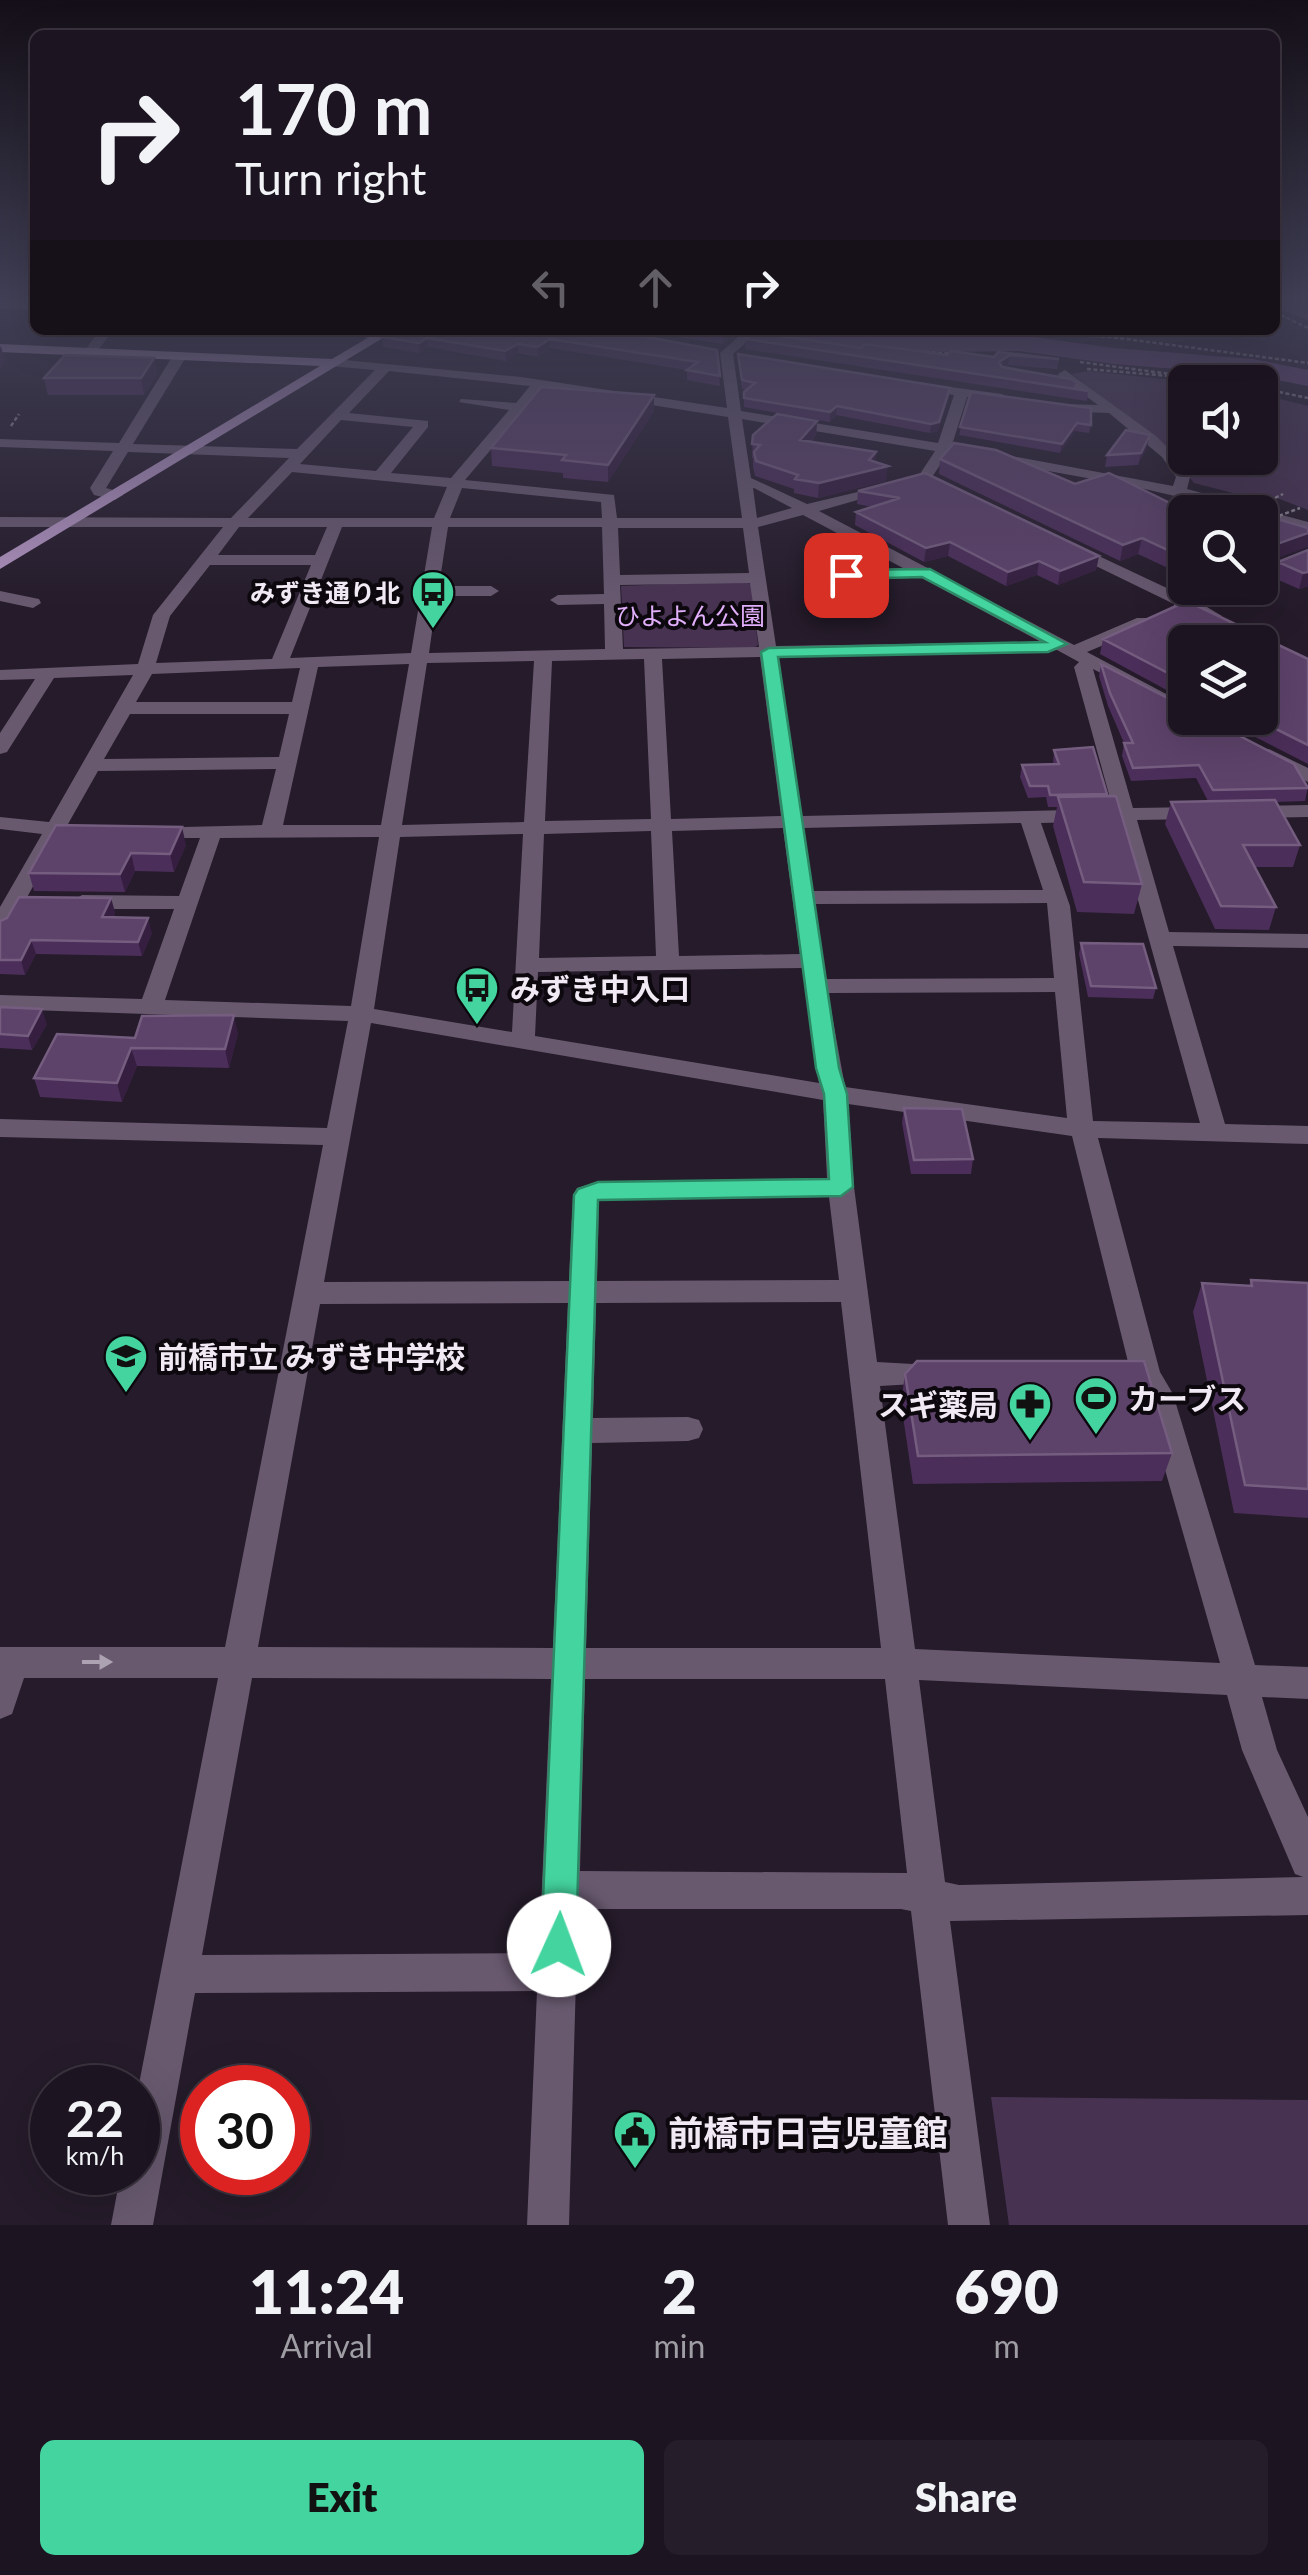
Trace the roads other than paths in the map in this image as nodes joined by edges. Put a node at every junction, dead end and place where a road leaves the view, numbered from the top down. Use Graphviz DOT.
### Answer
graph roads {
  1 [pos="151,402"];
  2 [pos="271,402"];
  3 [pos="358,402"];
  4 [pos="466,402"];
  5 [pos="522,402"];
  6 [pos="658,402"];
  7 [pos="733,402"];
  8 [pos="959,402"];
  9 [pos="1102,402"];
  10 [pos="1051,406"];
  11 [pos="517,407"];
  12 [pos="1111,409"];
  13 [pos="735,414"];
  14 [pos="339,416"];
  15 [pos="0,443"];
  16 [pos="123,446"];
  17 [pos="944,448"];
  18 [pos="191,451"];
  19 [pos="300,454"];
  20 [pos="287,467"];
  21 [pos="380,476"];
  22 [pos="925,477"];
  23 [pos="744,481"];
  24 [pos="456,484"];
  25 [pos="942,486"];
  26 [pos="1177,491"];
  27 [pos="116,494"];
  28 [pos="807,511"];
  29 [pos="236,521"];
  30 [pos="337,521"];
  31 [pos="441,521"];
  32 [pos="0,522"];
  33 [pos="611,522"];
  34 [pos="750,522"];
  35 [pos="66,524"];
  36 [pos="1308,528"];
  37 [pos="1046,536"];
  38 [pos="1308,554"];
  39 [pos="205,560"];
  40 [pos="321,560"];
  41 [pos="0,564"];
  42 [pos="1278,566"];
  43 [pos="925,572"];
  44 [pos="846,575"];
  45 [pos="758,578"];
  46 [pos="612,580"];
  47 [pos="430,591"];
  48 [pos="491,592"];
  49 [pos="1168,594"];
  50 [pos="0,596"];
  51 [pos="613,599"];
  52 [pos="558,600"];
  53 [pos="33,603"];
  54 [pos="1185,605"];
  55 [pos="1190,605"];
  56 [pos="1222,620"];
  57 [pos="1066,647"];
  58 [pos="769,652"];
  59 [pos="653,654"];
  60 [pos="614,655"];
  61 [pos="544,656"];
  62 [pos="420,658"];
  63 [pos="1093,661"];
  64 [pos="310,663"];
  65 [pos="279,664"];
  66 [pos="145,670"];
  67 [pos="48,674"];
  68 [pos="0,675"];
  69 [pos="1168,701"];
  70 [pos="124,708"];
  71 [pos="301,708"];
  72 [pos="1252,747"];
  73 [pos="0,748"];
  74 [pos="288,764"];
  75 [pos="91,765"];
  76 [pos="1308,776"];
  77 [pos="1308,811"];
  78 [pos="1124,815"];
  79 [pos="1029,817"];
  80 [pos="0,822"];
  81 [pos="796,822"];
  82 [pos="663,825"];
  83 [pos="536,828"];
  84 [pos="391,831"];
  85 [pos="53,832"];
  86 [pos="212,832"];
  87 [pos="271,832"];
  88 [pos="1057,896"];
  89 [pos="804,898"];
  90 [pos="24,901"];
  91 [pos="187,903"];
  92 [pos="0,926"];
  93 [pos="1160,939"];
  94 [pos="1308,941"];
  95 [pos="812,961"];
  96 [pos="668,963"];
  97 [pos="529,965"];
  98 [pos="1065,984"];
  99 [pos="816,986"];
  100 [pos="0,1002"];
  101 [pos="151,1008"];
  102 [pos="361,1014"];
  103 [pos="523,1041"];
  104 [pos="836,1094"];
  105 [pos="0,1128"];
  106 [pos="1083,1128"];
  107 [pos="1215,1133"];
  108 [pos="1308,1134"];
  109 [pos="338,1137"];
  110 [pos="841,1187"];
  111 [pos="854,1291"];
  112 [pos="582,1292"];
  113 [pos="308,1293"];
  114 [pos="864,1374"];
  115 [pos="976,1374"];
  116 [pos="1108,1374"];
  117 [pos="1146,1374"];
  118 [pos="688,1429"];
  119 [pos="577,1431"];
  120 [pos="237,1661"];
  121 [pos="6,1662"];
  122 [pos="569,1662"];
  123 [pos="900,1664"];
  124 [pos="1242,1679"];
  125 [pos="1308,1683"];
  126 [pos="0,1703"];
  127 [pos="1308,1861"];
  128 [pos="561,1890"];
  129 [pos="928,1896"];
  130 [pos="1308,1896"];
  131 [pos="558,1972"];
  132 [pos="179,1974"];
  133 [pos="132,2225"];
  134 [pos="548,2225"];
  135 [pos="969,2225"];
  1 -- 16 [label="street"];
  2 -- 18 [label="main road"];
  3 -- 14 [label="street"];
  4 -- 11 [label="street"];
  5 -- 11 [label="street"];
  6 -- 13 [label="street"];
  7 -- 13 [label="street"];
  8 -- 17 [label="street"];
  9 -- 12 [label="street"];
  10 -- 12 [label="street"];
  11 -- 24 [label="street"];
  12 -- 26 [label="street"];
  13 -- 17 [label="street"];
  13 -- 23 [label="street"];
  14 -- 19 [label="street"];
  14 -- 21 [label="street"];
  15 -- 16 [label="street"];
  16 -- 18 [label="street"];
  16 -- 27 [label="street"];
  17 -- 22 [label="street"];
  17 -- 26 [label="street"];
  18 -- 19 [label="street"];
  18 -- 27 [label="main road"];
  19 -- 20 [label="street"];
  20 -- 21 [label="street"];
  20 -- 29 [label="street"];
  21 -- 24 [label="street"];
  22 -- 25 [label="street"];
  22 -- 28 [label="street"];
  23 -- 28 [label="street"];
  23 -- 34 [label="street"];
  24 -- 31 [label="street"];
  24 -- 33 [label="street"];
  26 -- 36 [label="street"];
  27 -- 35 [label="main road"];
  28 -- 34 [label="street"];
  28 -- 43 [label="street"];
  29 -- 30 [label="street"];
  29 -- 35 [label="street"];
  29 -- 39 [label="street"];
  30 -- 31 [label="street"];
  30 -- 40 [label="street"];
  31 -- 33 [label="street"];
  31 -- 47 [label="street"];
  32 -- 35 [label="street"];
  33 -- 34 [label="street"];
  33 -- 46 [label="street"];
  34 -- 45 [label="street"];
  35 -- 41 [label="main road"];
  37 -- 49 [label="street"];
  38 -- 42 [label="street"];
  39 -- 40 [label="street"];
  39 -- 66 [label="street"];
  40 -- 65 [label="street"];
  43 -- 44 [label="street"];
  43 -- 57 [label="street"];
  45 -- 46 [label="street"];
  45 -- 58 [label="street"];
  46 -- 51 [label="street"];
  47 -- 48 [label="street"];
  47 -- 62 [label="street"];
  50 -- 53 [label="street"];
  51 -- 52 [label="street"];
  51 -- 60 [label="street"];
  54 -- 57 [label="street"];
  55 -- 56 [label="street"];
  57 -- 58 [label="street"];
  57 -- 63 [label="street"];
  58 -- 59 [label="street"];
  58 -- 81 [label="street"];
  59 -- 60 [label="street"];
  59 -- 82 [label="street"];
  60 -- 61 [label="street"];
  61 -- 62 [label="street"];
  61 -- 83 [label="street"];
  62 -- 64 [label="street"];
  62 -- 84 [label="street"];
  63 -- 69 [label="street"];
  63 -- 78 [label="street"];
  64 -- 65 [label="street"];
  64 -- 71 [label="street"];
  65 -- 66 [label="street"];
  66 -- 67 [label="street"];
  66 -- 70 [label="street"];
  67 -- 68 [label="street"];
  67 -- 73 [label="street"];
  70 -- 71 [label="street"];
  70 -- 75 [label="street"];
  71 -- 74 [label="street"];
  72 -- 76 [label="street"];
  74 -- 75 [label="street"];
  74 -- 87 [label="street"];
  75 -- 85 [label="street"];
  77 -- 78 [label="street"];
  78 -- 79 [label="street"];
  78 -- 93 [label="street"];
  79 -- 81 [label="street"];
  79 -- 88 [label="street"];
  80 -- 85 [label="street"];
  81 -- 82 [label="street"];
  81 -- 89 [label="street"];
  82 -- 83 [label="street"];
  82 -- 96 [label="street"];
  83 -- 84 [label="street"];
  83 -- 97 [label="street"];
  84 -- 87 [label="street"];
  84 -- 102 [label="street"];
  85 -- 86 [label="street"];
  85 -- 90 [label="street"];
  86 -- 87 [label="street"];
  86 -- 91 [label="street"];
  88 -- 89 [label="street"];
  88 -- 98 [label="street"];
  89 -- 95 [label="street"];
  90 -- 91 [label="street"];
  90 -- 92 [label="street"];
  91 -- 101 [label="street"];
  93 -- 94 [label="street"];
  93 -- 107 [label="street"];
  95 -- 96 [label="street"];
  95 -- 99 [label="street"];
  96 -- 97 [label="street"];
  97 -- 103 [label="street"];
  98 -- 99 [label="street"];
  98 -- 106 [label="street"];
  99 -- 104 [label="street"];
  100 -- 101 [label="street"];
  101 -- 102 [label="street"];
  102 -- 103 [label="street"];
  102 -- 109 [label="street"];
  103 -- 104 [label="street"];
  104 -- 106 [label="street"];
  104 -- 110 [label="street"];
  105 -- 109 [label="street"];
  106 -- 107 [label="street"];
  106 -- 117 [label="street"];
  107 -- 108 [label="street"];
  109 -- 113 [label="street"];
  110 -- 111 [label="street"];
  110 -- 112 [label="street"];
  111 -- 112 [label="street"];
  111 -- 114 [label="street"];
  112 -- 113 [label="street"];
  112 -- 119 [label="street"];
  113 -- 120 [label="street"];
  114 -- 115 [label="street"];
  114 -- 123 [label="street"];
  116 -- 117 [label="street"];
  117 -- 124 [label="street"];
  118 -- 119 [label="street"];
  119 -- 122 [label="street"];
  121 -- 120 [label="street, one-way"];
  120 -- 122 [label="street"];
  120 -- 132 [label="street"];
  121 -- 126 [label="street"];
  122 -- 123 [label="street"];
  122 -- 128 [label="street"];
  123 -- 124 [label="street"];
  123 -- 129 [label="street"];
  124 -- 125 [label="street"];
  124 -- 127 [label="street"];
  128 -- 129 [label="street"];
  128 -- 131 [label="street"];
  129 -- 130 [label="street"];
  129 -- 135 [label="street"];
  131 -- 132 [label="street"];
  131 -- 134 [label="street"];
  132 -- 133 [label="street"];
}
